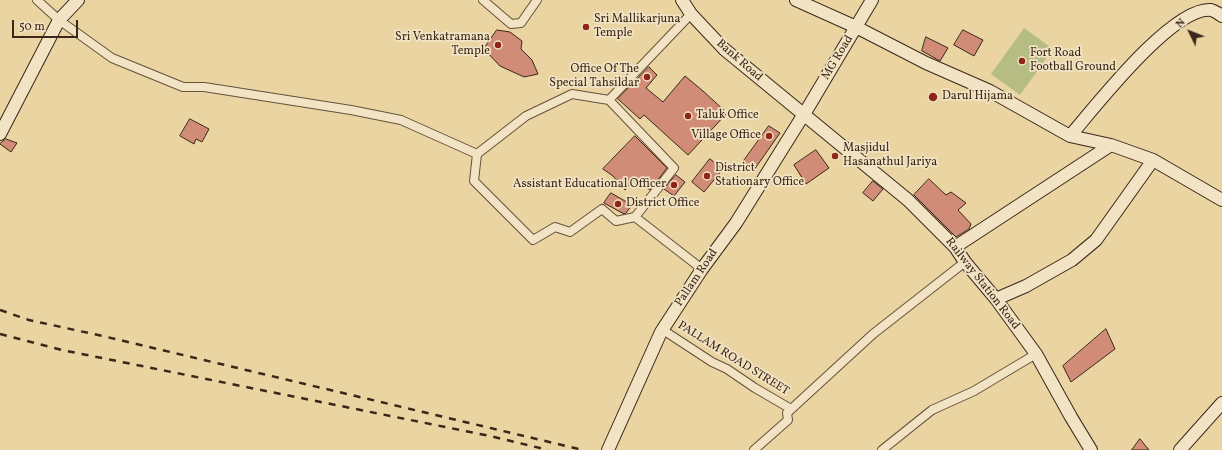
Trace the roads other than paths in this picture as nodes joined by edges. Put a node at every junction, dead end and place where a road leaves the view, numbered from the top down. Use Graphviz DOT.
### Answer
graph roads {
  1 [pos="37,0"];
  2 [pos="78,0"];
  3 [pos="483,0"];
  4 [pos="537,0"];
  5 [pos="682,0"];
  6 [pos="796,0"];
  7 [pos="872,0"];
  8 [pos="691,14"];
  9 [pos="1222,16"];
  10 [pos="59,20"];
  11 [pos="856,27"];
  12 [pos="609,100"];
  13 [pos="804,115"];
  14 [pos="0,134"];
  15 [pos="1070,136"];
  16 [pos="1111,145"];
  17 [pos="477,154"];
  18 [pos="1153,160"];
  19 [pos="1222,200"];
  20 [pos="635,216"];
  21 [pos="955,246"];
  22 [pos="965,262"];
  23 [pos="702,269"];
  24 [pos="996,298"];
  25 [pos="663,330"];
  26 [pos="1036,354"];
  27 [pos="1222,403"];
  28 [pos="792,409"];
  29 [pos="608,450"];
  30 [pos="754,450"];
  31 [pos="882,450"];
  32 [pos="1091,450"];
  33 [pos="1180,450"];
  1 -- 10 [label="street"];
  2 -- 10 [label="street"];
  3 -- 4 [label="street"];
  5 -- 8 [label="street, Bank Road"];
  6 -- 11 [label="street"];
  7 -- 11 [label="street, MG Road"];
  8 -- 12 [label="street"];
  8 -- 13 [label="street, Bank Road"];
  9 -- 15 [label="street"];
  10 -- 14 [label="street"];
  10 -- 17 [label="street"];
  11 -- 13 [label="street, MG Road"];
  11 -- 15 [label="street"];
  12 -- 17 [label="street"];
  12 -- 20 [label="street"];
  13 -- 21 [label="street, Railway Station Road"];
  13 -- 23 [label="street, Pallam Road"];
  15 -- 16 [label="street"];
  16 -- 18 [label="street"];
  16 -- 21 [label="street"];
  17 -- 20 [label="street"];
  18 -- 19 [label="street"];
  18 -- 24 [label="street"];
  20 -- 23 [label="street"];
  21 -- 22 [label="street, Railway Station Road"];
  22 -- 24 [label="street, Railway Station Road"];
  22 -- 28 [label="street"];
  23 -- 25 [label="street, Pallam Road"];
  24 -- 26 [label="street, Railway Station Road"];
  25 -- 28 [label="street, PALLAM ROAD STREET"];
  25 -- 29 [label="street, Pallam Road"];
  26 -- 31 [label="street"];
  26 -- 32 [label="street, Railway Station Road"];
  27 -- 33 [label="street"];
  28 -- 30 [label="street"];
}
